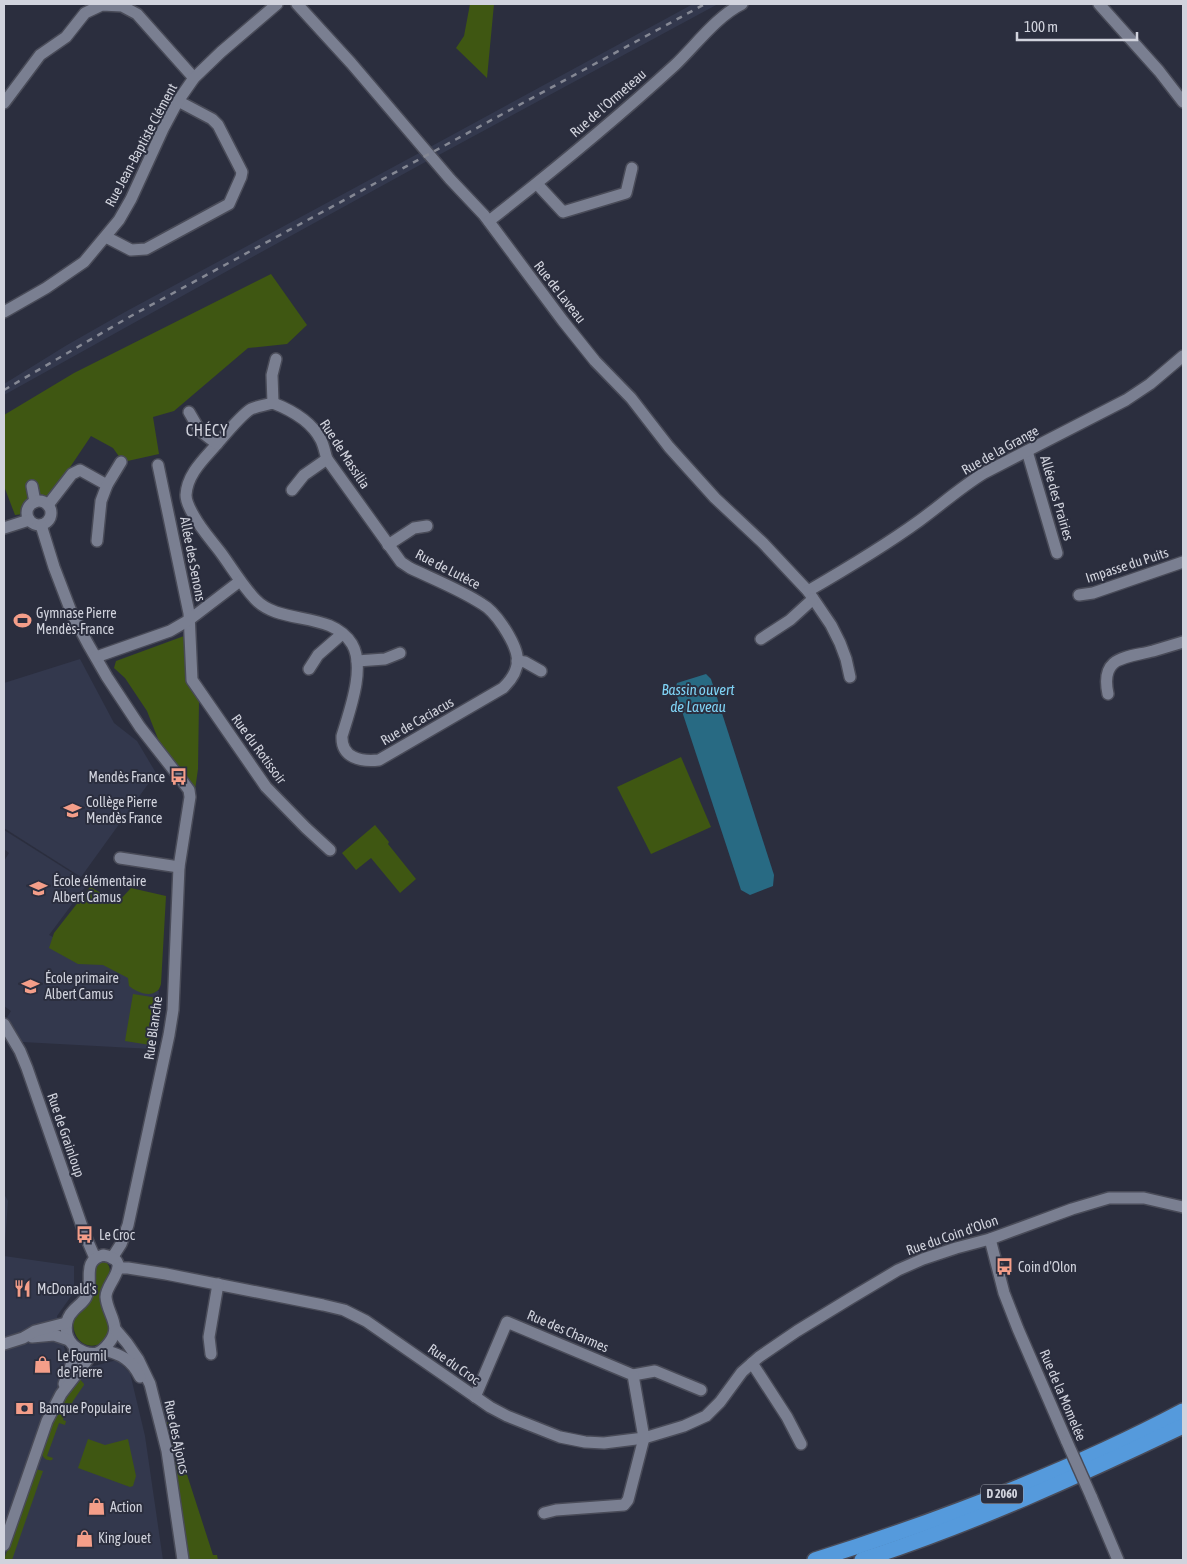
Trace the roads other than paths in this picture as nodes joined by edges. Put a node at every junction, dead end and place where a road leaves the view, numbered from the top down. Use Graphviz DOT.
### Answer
graph roads {
  1 [pos="277,4"];
  2 [pos="296,4"];
  3 [pos="742,4"];
  4 [pos="1099,4"];
  5 [pos="194,78"];
  6 [pos="178,101"];
  7 [pos="1183,102"];
  8 [pos="4,103"];
  9 [pos="632,168"];
  10 [pos="537,184"];
  11 [pos="489,221"];
  12 [pos="106,237"];
  13 [pos="4,312"];
  14 [pos="1183,356"];
  15 [pos="276,359"];
  16 [pos="273,403"];
  17 [pos="189,412"];
  18 [pos="217,444"];
  19 [pos="1027,451"];
  20 [pos="328,459"];
  21 [pos="121,462"];
  22 [pos="158,465"];
  23 [pos="108,485"];
  24 [pos="32,486"];
  25 [pos="292,490"];
  26 [pos="35,502"];
  27 [pos="51,502"];
  28 [pos="360,504"];
  29 [pos="29,520"];
  30 [pos="41,526"];
  31 [pos="427,526"];
  32 [pos="4,528"];
  33 [pos="97,541"];
  34 [pos="388,545"];
  35 [pos="1057,553"];
  36 [pos="1183,562"];
  37 [pos="240,580"];
  38 [pos="810,595"];
  39 [pos="1079,595"];
  40 [pos="189,620"];
  41 [pos="342,634"];
  42 [pos="761,639"];
  43 [pos="1183,642"];
  44 [pos="400,653"];
  45 [pos="96,657"];
  46 [pos="357,661"];
  47 [pos="517,661"];
  48 [pos="309,669"];
  49 [pos="541,671"];
  50 [pos="850,677"];
  51 [pos="1108,694"];
  52 [pos="330,850"];
  53 [pos="120,858"];
  54 [pos="179,867"];
  55 [pos="4,1024"];
  56 [pos="1183,1207"];
  57 [pos="990,1239"];
  58 [pos="95,1258"];
  59 [pos="112,1258"];
  60 [pos="118,1268"];
  61 [pos="218,1284"];
  62 [pos="66,1322"];
  63 [pos="116,1330"];
  64 [pos="22,1338"];
  65 [pos="4,1344"];
  66 [pos="72,1344"];
  67 [pos="103,1350"];
  68 [pos="92,1354"];
  69 [pos="211,1354"];
  70 [pos="752,1363"];
  71 [pos="633,1375"];
  72 [pos="701,1390"];
  73 [pos="61,1394"];
  74 [pos="475,1397"];
  75 [pos="1183,1412"];
  76 [pos="1183,1426"];
  77 [pos="644,1438"];
  78 [pos="801,1444"];
  79 [pos="544,1513"];
  80 [pos="4,1545"];
  81 [pos="177,1560"];
  82 [pos="183,1560"];
  83 [pos="815,1560"];
  84 [pos="862,1560"];
  85 [pos="1118,1560"];
  1 -- 5 [label="street, Rue Jean-Baptiste Clément"];
  2 -- 11 [label="street, Rue de Laveau"];
  3 -- 10 [label="street, Rue de l'Ormeteau"];
  4 -- 7 [label="street"];
  5 -- 6 [label="street, Rue Jean-Baptiste Clément"];
  5 -- 8 [label="street"];
  6 -- 12 [label="street, Rue Jean-Baptiste Clément"];
  6 -- 12 [label="street"];
  9 -- 10 [label="street"];
  10 -- 11 [label="street, Rue de l'Ormeteau"];
  11 -- 38 [label="street, Rue de Laveau"];
  12 -- 13 [label="street, Rue Jean-Baptiste Clément"];
  14 -- 19 [label="street, Rue de la Grange"];
  15 -- 16 [label="street"];
  16 -- 18 [label="street"];
  16 -- 20 [label="street, Rue de Massilia"];
  17 -- 18 [label="street"];
  18 -- 37 [label="street"];
  19 -- 35 [label="street, Allée des Prairies"];
  19 -- 38 [label="street, Rue de la Grange"];
  20 -- 25 [label="street"];
  20 -- 28 [label="street, Rue de Massilia"];
  21 -- 23 [label="street"];
  22 -- 40 [label="street, Allée des Senons"];
  23 -- 27 [label="street"];
  23 -- 33 [label="street"];
  24 -- 26 [label="street"];
  26 -- 27 [label="street"];
  26 -- 29 [label="street"];
  27 -- 30 [label="street"];
  28 -- 34 [label="street, Rue de Lutèce"];
  29 -- 30 [label="street"];
  29 -- 32 [label="street"];
  30 -- 45 [label="street"];
  31 -- 34 [label="street"];
  34 -- 47 [label="street, Rue de Lutèce"];
  36 -- 39 [label="street, Impasse du Puits"];
  37 -- 40 [label="street"];
  37 -- 41 [label="street"];
  38 -- 42 [label="street, Rue de la Grange"];
  38 -- 50 [label="street, Rue de Laveau"];
  40 -- 45 [label="street, Allée des Senons"];
  40 -- 52 [label="street, Rue du Rotissoir"];
  41 -- 46 [label="street"];
  41 -- 48 [label="street"];
  43 -- 51 [label="street"];
  44 -- 46 [label="street"];
  45 -- 54 [label="street, Rue Blanche"];
  46 -- 47 [label="street, Rue de Caciacus"];
  47 -- 49 [label="street"];
  53 -- 54 [label="street"];
  54 -- 59 [label="street, Rue Blanche"];
  55 -- 58 [label="street, Rue de Grainloup"];
  56 -- 57 [label="street, Rue du Coin d'Olon"];
  57 -- 70 [label="street, Rue du Coin d'Olon"];
  57 -- 85 [label="street, Rue de la Momelée, bridge"];
  58 -- 59 [label="street"];
  58 -- 62 [label="street"];
  59 -- 60 [label="street"];
  60 -- 61 [label="street, Rue du Croc"];
  60 -- 63 [label="street"];
  61 -- 69 [label="street"];
  61 -- 74 [label="street, Rue du Croc"];
  62 -- 64 [label="street"];
  62 -- 66 [label="street"];
  63 -- 67 [label="street"];
  63 -- 82 [label="street, Rue des Ajoncs"];
  64 -- 65 [label="street"];
  64 -- 66 [label="street"];
  66 -- 68 [label="street"];
  66 -- 73 [label="street"];
  67 -- 68 [label="street"];
  67 -- 81 [label="street, Rue des Ajoncs"];
  68 -- 73 [label="street"];
  70 -- 77 [label="street, Rue du Croc"];
  70 -- 78 [label="street"];
  71 -- 72 [label="street"];
  71 -- 74 [label="street, Rue des Charmes"];
  71 -- 77 [label="street"];
  73 -- 80 [label="street"];
  74 -- 77 [label="street, Rue du Croc"];
  75 -- 83 [label="highway, D 2060"];
  76 -- 84 [label="highway, D 2060"];
  77 -- 79 [label="street"];
}
